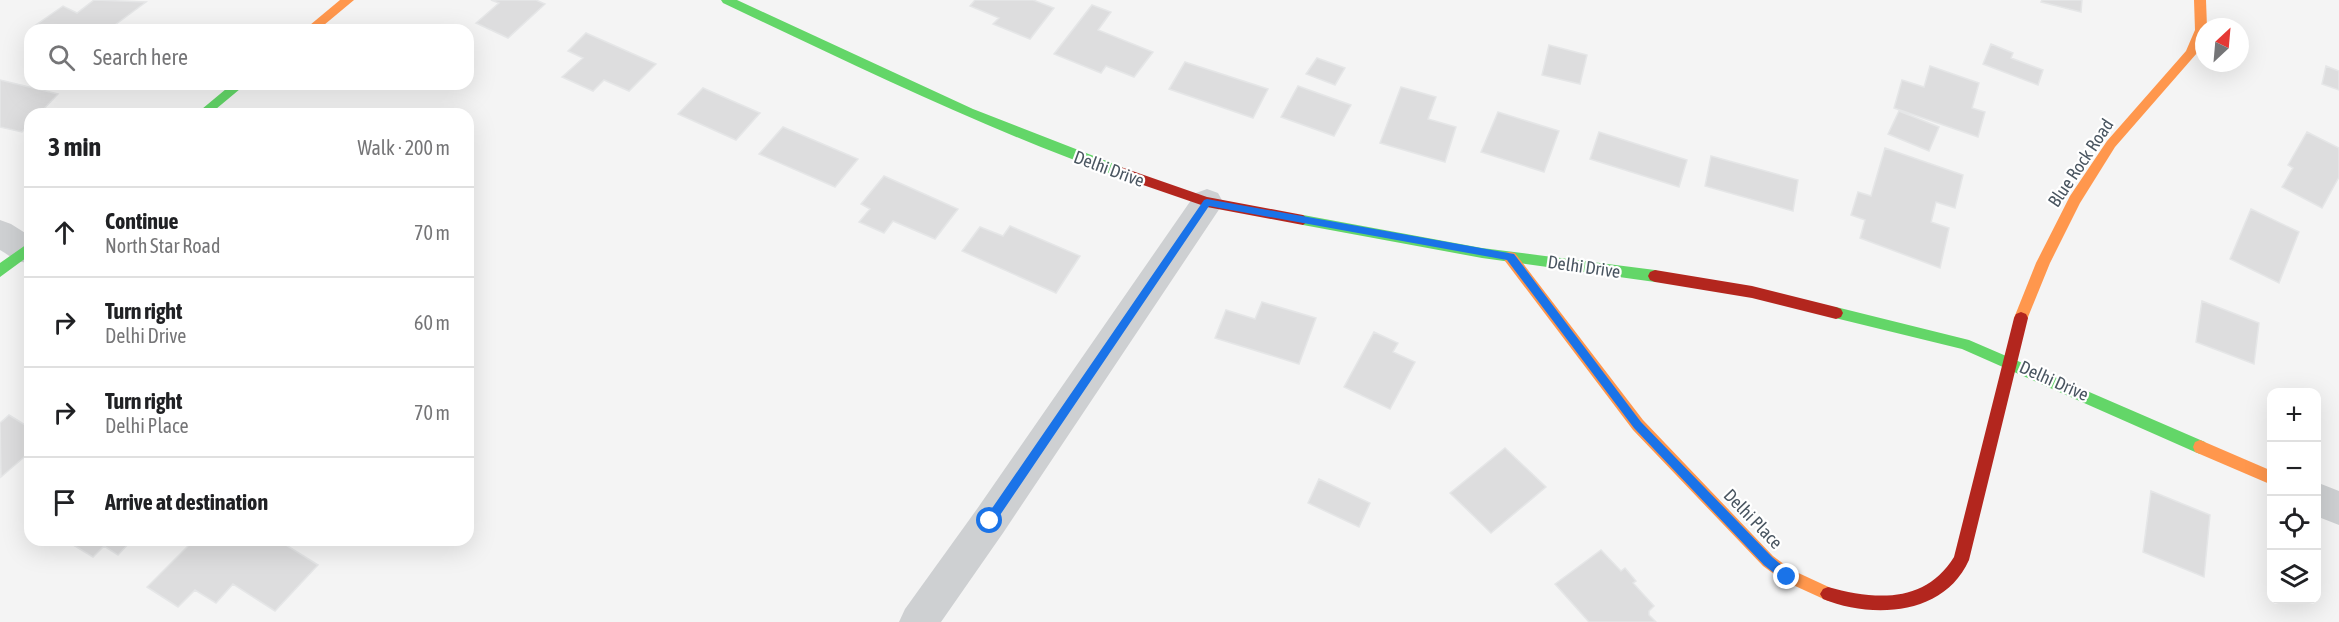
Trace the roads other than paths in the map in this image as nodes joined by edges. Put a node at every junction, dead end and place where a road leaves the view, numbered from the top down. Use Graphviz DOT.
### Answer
graph roads {
  1 [pos="348,0"];
  2 [pos="727,0"];
  3 [pos="2200,0"];
  4 [pos="318,24"];
  5 [pos="232,90"];
  6 [pos="210,108"];
  7 [pos="1207,202"];
  8 [pos="0,233"];
  9 [pos="24,247"];
  10 [pos="24,252"];
  11 [pos="1510,257"];
  12 [pos="0,271"];
  13 [pos="2010,362"];
  14 [pos="2267,476"];
  15 [pos="2321,500"];
  16 [pos="2339,508"];
  17 [pos="918,622"];
  1 -- 4 [label="street"];
  2 -- 7 [label="street, Delhi Drive"];
  3 -- 13 [label="street, Blue Rock Road"];
  5 -- 6 [label="street"];
  7 -- 11 [label="street, Delhi Drive"];
  7 -- 17 [label="street"];
  8 -- 9 [label="street"];
  10 -- 12 [label="street"];
  11 -- 13 [label="street, Delhi Drive"];
  11 -- 13 [label="street, Delhi Place"];
  13 -- 14 [label="street, Delhi Drive"];
  15 -- 16 [label="street"];
}
